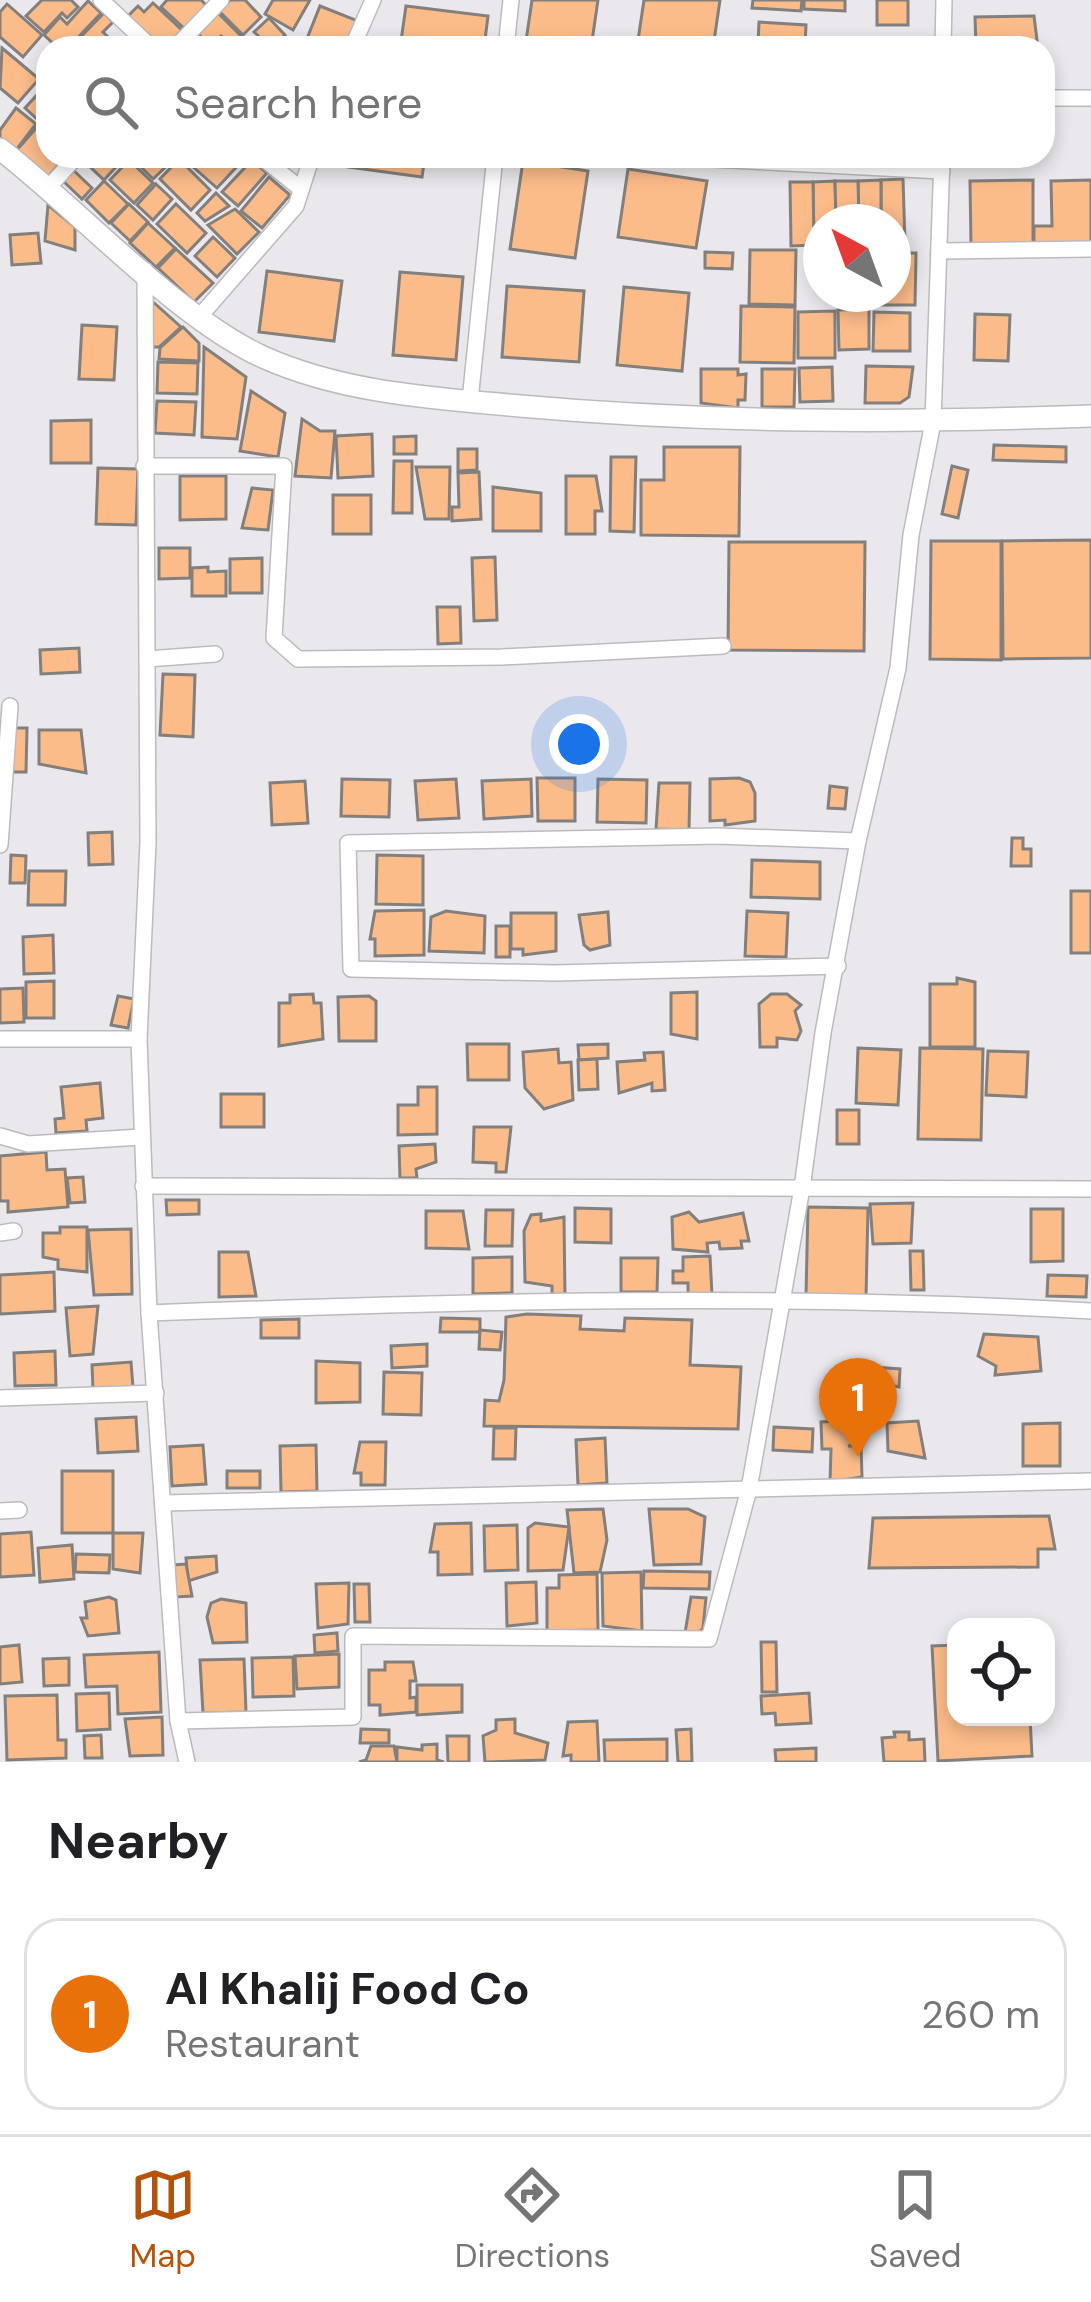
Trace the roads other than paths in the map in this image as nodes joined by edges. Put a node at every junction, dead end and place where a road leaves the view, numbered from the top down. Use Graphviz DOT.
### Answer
graph roads {
  1 [pos="101,0"];
  2 [pos="221,0"];
  3 [pos="373,0"];
  4 [pos="511,0"];
  5 [pos="944,0"];
  6 [pos="139,36"];
  7 [pos="186,36"];
  8 [pos="357,36"];
  9 [pos="507,36"];
  10 [pos="943,36"];
  11 [pos="1055,98"];
  12 [pos="1091,98"];
  13 [pos="0,149"];
  14 [pos="66,168"];
  15 [pos="275,168"];
  16 [pos="308,168"];
  17 [pos="494,168"];
  18 [pos="942,168"];
  19 [pos="47,189"];
  20 [pos="301,189"];
  21 [pos="1091,249"];
  22 [pos="940,251"];
  23 [pos="145,270"];
  24 [pos="201,315"];
  25 [pos="470,401"];
  26 [pos="1091,416"];
  27 [pos="933,422"];
  28 [pos="144,466"];
  29 [pos="723,646"];
  30 [pos="215,654"];
  31 [pos="147,658"];
  32 [pos="10,706"];
  33 [pos="858,841"];
  34 [pos="0,845"];
  35 [pos="838,966"];
  36 [pos="0,1039"];
  37 [pos="139,1040"];
  38 [pos="0,1136"];
  39 [pos="140,1137"];
  40 [pos="143,1186"];
  41 [pos="802,1188"];
  42 [pos="1091,1189"];
  43 [pos="778,1304"];
  44 [pos="1091,1311"];
  45 [pos="149,1312"];
  46 [pos="156,1393"];
  47 [pos="0,1398"];
  48 [pos="1091,1481"];
  49 [pos="748,1489"];
  50 [pos="163,1503"];
  51 [pos="19,1510"];
  52 [pos="0,1511"];
  53 [pos="178,1721"];
  54 [pos="187,1762"];
  1 -- 6 [label="street"];
  2 -- 7 [label="street"];
  3 -- 8 [label="street"];
  4 -- 9 [label="street"];
  5 -- 10 [label="street"];
  11 -- 12 [label="street"];
  13 -- 19 [label="street"];
  14 -- 19 [label="street"];
  15 -- 20 [label="street"];
  16 -- 20 [label="street"];
  17 -- 25 [label="street"];
  18 -- 22 [label="street"];
  19 -- 23 [label="street"];
  20 -- 24 [label="street"];
  21 -- 22 [label="street"];
  22 -- 27 [label="street"];
  23 -- 24 [label="street"];
  23 -- 28 [label="street"];
  24 -- 25 [label="street"];
  25 -- 27 [label="street"];
  26 -- 27 [label="street"];
  27 -- 33 [label="street"];
  28 -- 29 [label="street"];
  28 -- 31 [label="street"];
  30 -- 31 [label="street"];
  31 -- 37 [label="street"];
  32 -- 34 [label="street"];
  33 -- 35 [label="street"];
  33 -- 35 [label="street"];
  35 -- 41 [label="street"];
  36 -- 37 [label="street"];
  37 -- 39 [label="street"];
  38 -- 39 [label="street"];
  39 -- 40 [label="street"];
  40 -- 41 [label="street"];
  40 -- 45 [label="street"];
  41 -- 42 [label="street"];
  41 -- 43 [label="street"];
  43 -- 44 [label="street"];
  43 -- 45 [label="street"];
  43 -- 49 [label="street"];
  45 -- 46 [label="street"];
  46 -- 47 [label="street"];
  46 -- 50 [label="street"];
  48 -- 49 [label="street"];
  49 -- 50 [label="street"];
  49 -- 53 [label="street"];
  50 -- 53 [label="street"];
  51 -- 52 [label="street"];
  53 -- 54 [label="street"];
}
